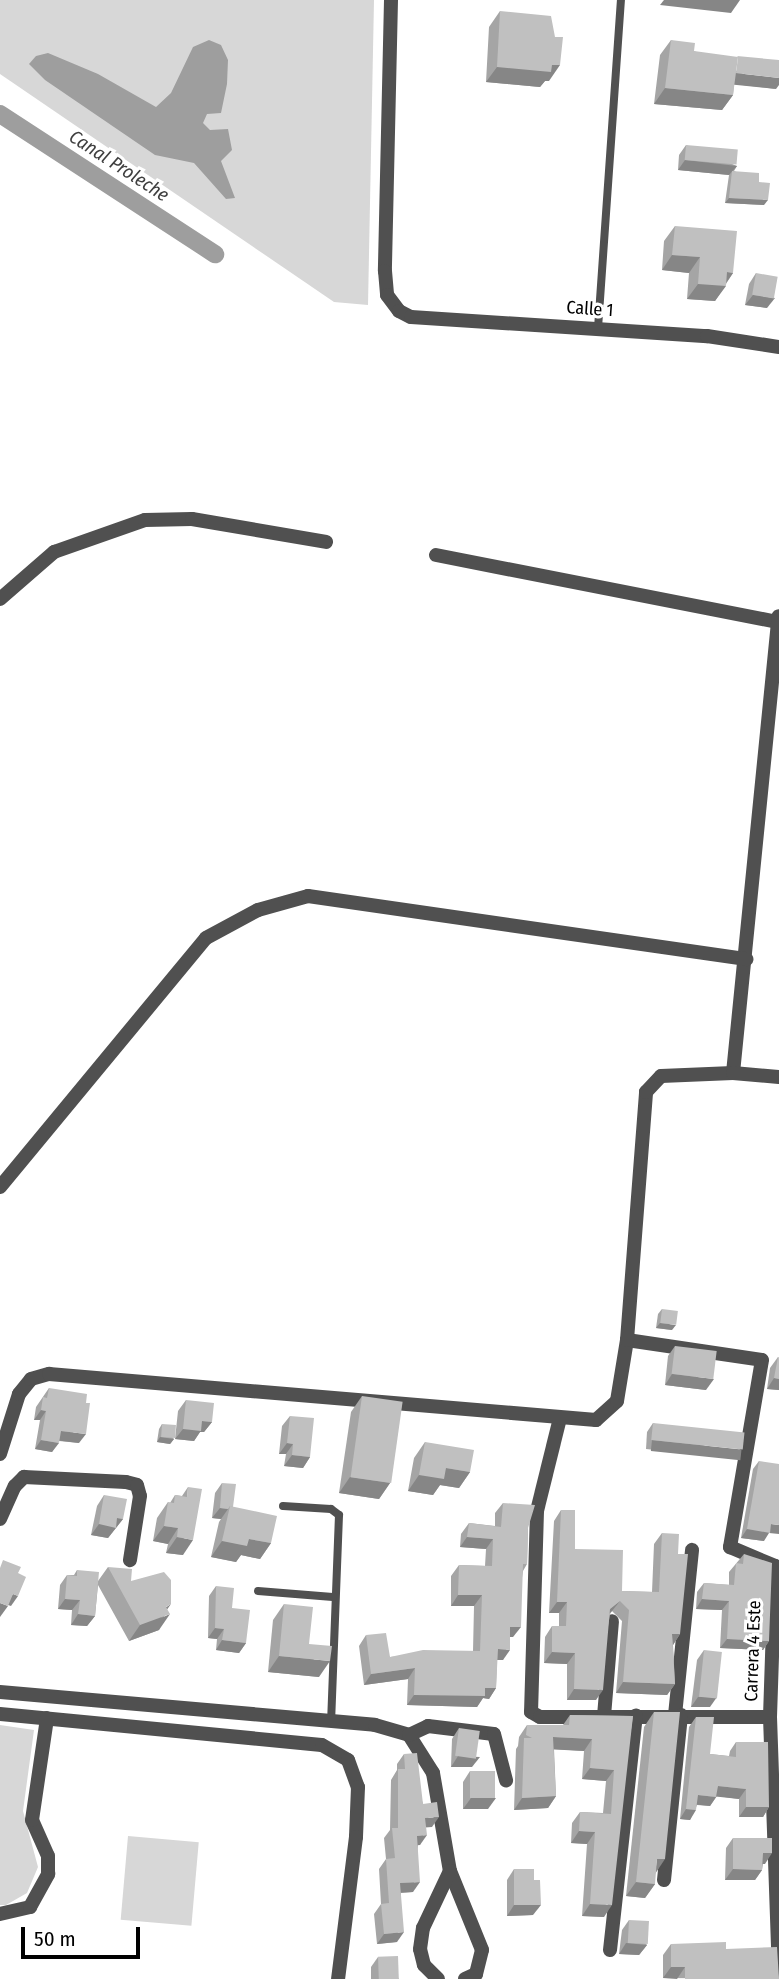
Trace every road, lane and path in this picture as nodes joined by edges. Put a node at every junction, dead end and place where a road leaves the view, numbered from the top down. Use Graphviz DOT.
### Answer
graph roads {
  1 [pos="391,0"];
  2 [pos="621,0"];
  3 [pos="598,328"];
  4 [pos="779,347"];
  5 [pos="326,542"];
  6 [pos="436,555"];
  7 [pos="0,599"];
  8 [pos="779,616"];
  9 [pos="778,622"];
  10 [pos="747,959"];
  11 [pos="733,1073"];
  12 [pos="779,1077"];
  13 [pos="0,1187"];
  14 [pos="627,1340"];
  15 [pos="560,1418"];
  16 [pos="0,1454"];
  17 [pos="283,1506"];
  18 [pos="0,1519"];
  19 [pos="692,1550"];
  20 [pos="130,1560"];
  21 [pos="258,1591"];
  22 [pos="333,1597"];
  23 [pos="612,1621"];
  24 [pos="0,1692"];
  25 [pos="0,1714"];
  26 [pos="678,1715"];
  27 [pos="604,1716"];
  28 [pos="636,1716"];
  29 [pos="770,1717"];
  30 [pos="47,1718"];
  31 [pos="331,1722"];
  32 [pos="409,1735"];
  33 [pos="506,1780"];
  34 [pos="450,1871"];
  35 [pos="664,1880"];
  36 [pos="0,1914"];
  37 [pos="610,1950"];
  38 [pos="338,1979"];
  39 [pos="438,1979"];
  40 [pos="465,1979"];
  41 [pos="779,1979"];
  1 -- 3 [label="street, Calle 1"];
  2 -- 3 [label="lane"];
  3 -- 4 [label="street, Calle 1"];
  5 -- 7 [label="street"];
  6 -- 9 [label="street"];
  8 -- 9 [label="street"];
  9 -- 10 [label="street"];
  10 -- 11 [label="street"];
  10 -- 13 [label="street"];
  11 -- 12 [label="street"];
  11 -- 14 [label="street"];
  14 -- 15 [label="street"];
  14 -- 29 [label="street, Carrera 4 Este"];
  15 -- 16 [label="street"];
  15 -- 27 [label="street"];
  17 -- 22 [label="lane"];
  18 -- 20 [label="street"];
  19 -- 26 [label="street"];
  21 -- 22 [label="lane"];
  22 -- 31 [label="lane"];
  23 -- 27 [label="street"];
  24 -- 31 [label="street"];
  25 -- 30 [label="street"];
  26 -- 28 [label="street"];
  26 -- 29 [label="street"];
  26 -- 35 [label="street"];
  27 -- 28 [label="street"];
  28 -- 37 [label="street"];
  29 -- 41 [label="street, Carrera 4 Este"];
  30 -- 36 [label="street"];
  30 -- 38 [label="street"];
  31 -- 32 [label="street"];
  32 -- 33 [label="street"];
  32 -- 34 [label="street"];
  34 -- 39 [label="street"];
  34 -- 40 [label="street"];
}
